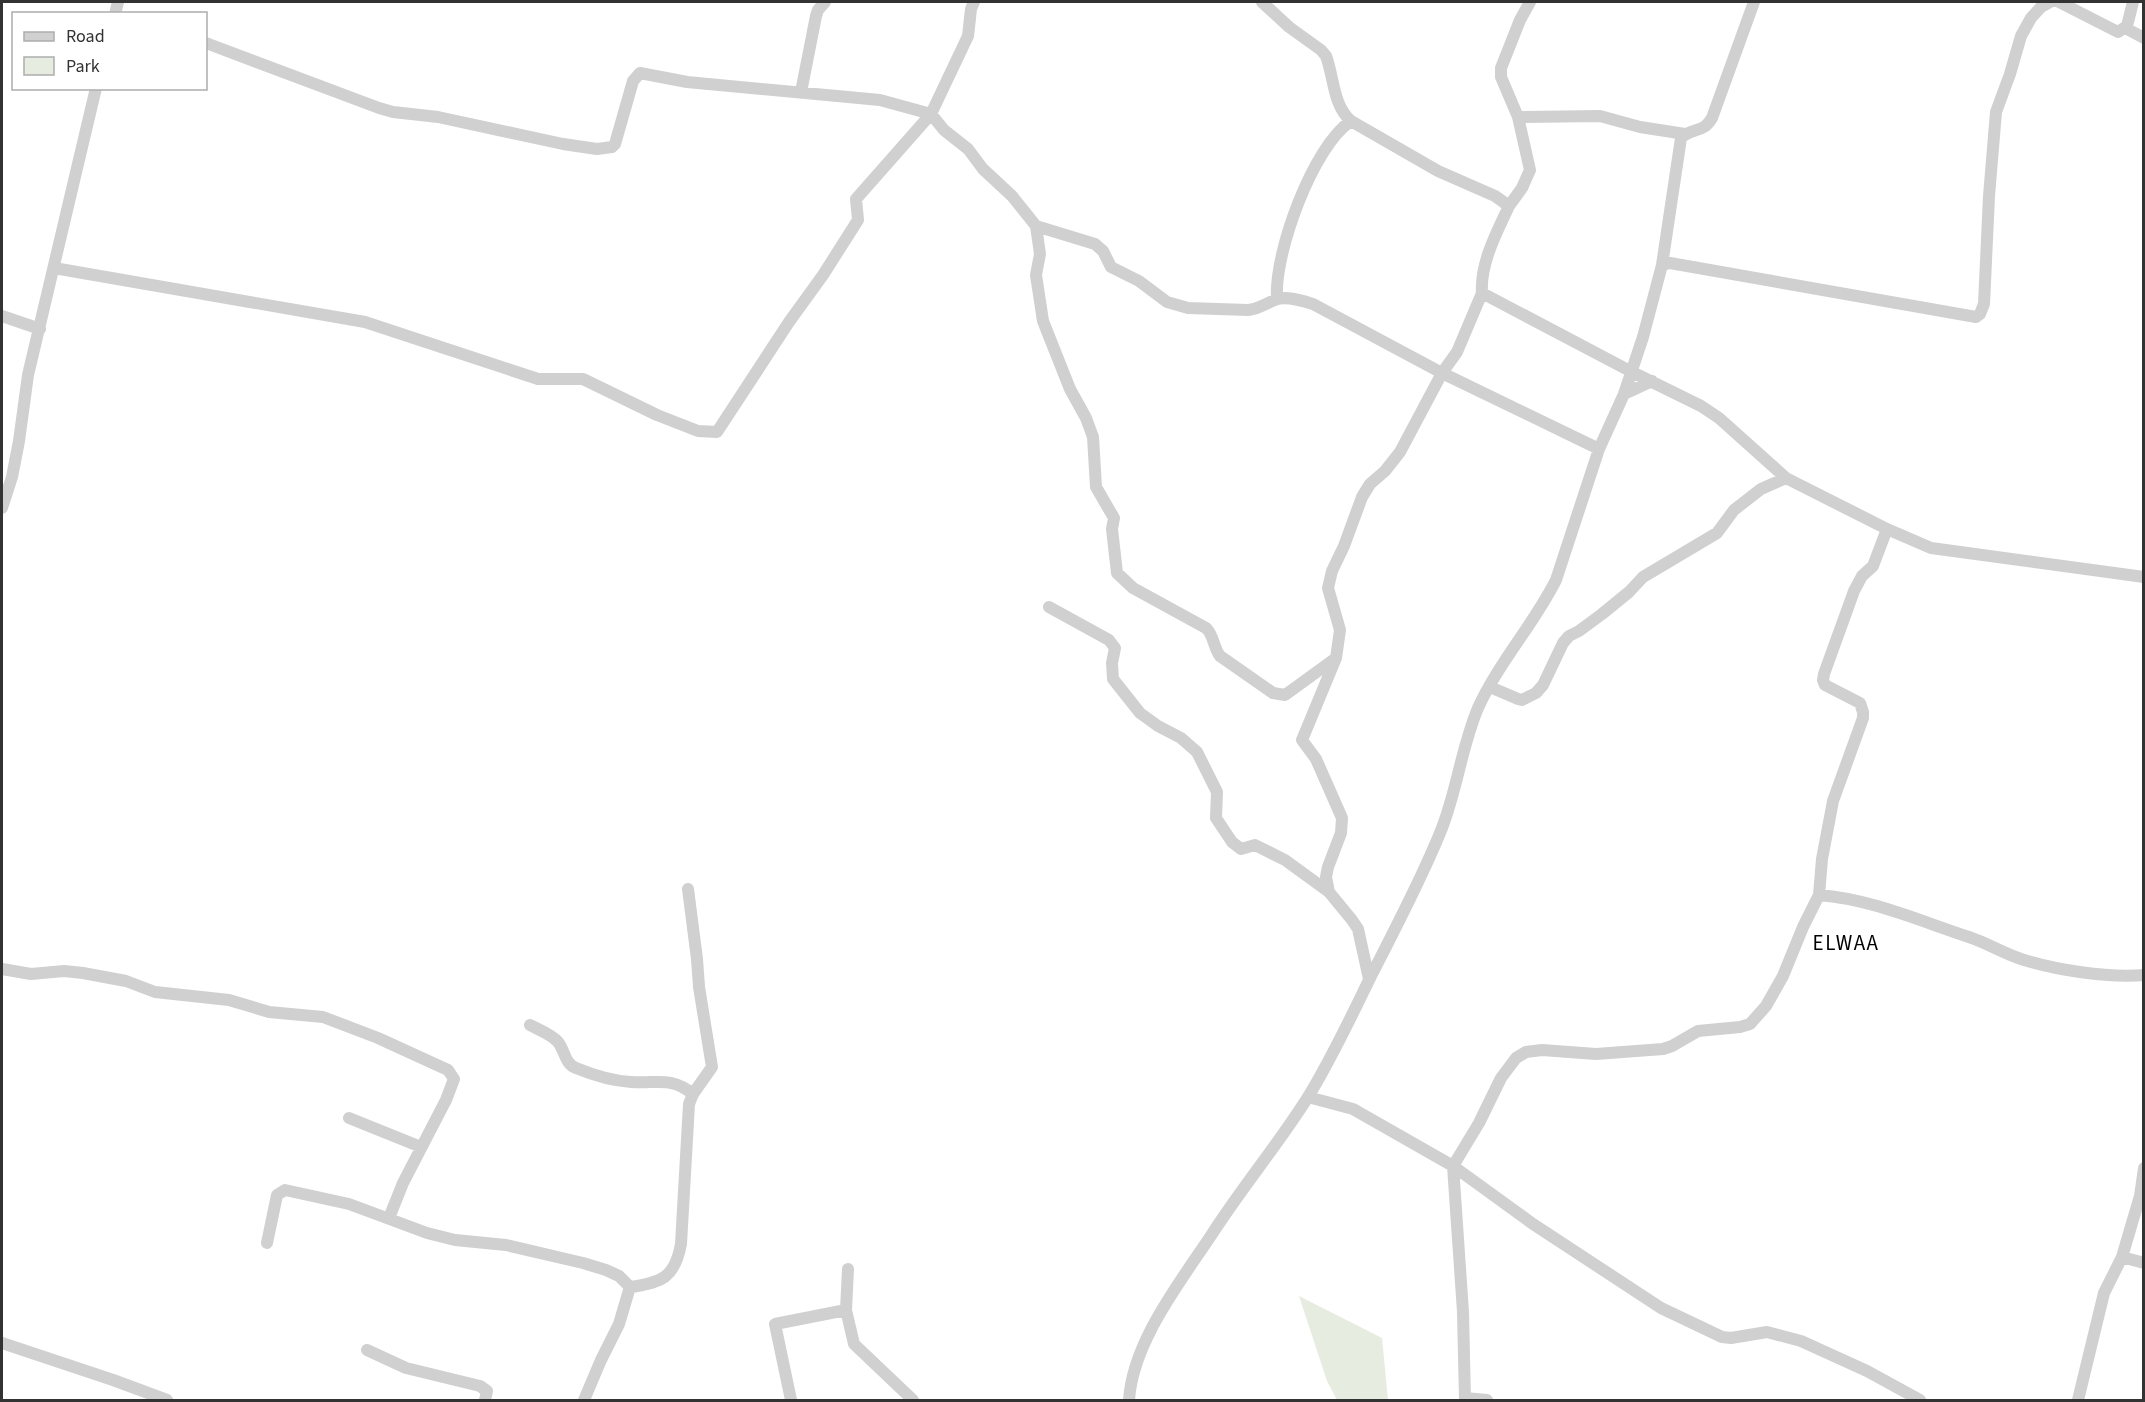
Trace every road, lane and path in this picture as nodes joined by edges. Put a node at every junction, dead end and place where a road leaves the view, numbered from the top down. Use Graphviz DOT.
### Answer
graph roads {
  1 [pos="825,2"];
  2 [pos="974,2"];
  3 [pos="1262,2"];
  4 [pos="1530,2"];
  5 [pos="1754,2"];
  6 [pos="2050,2"];
  7 [pos="2058,2"];
  8 [pos="2133,2"];
  9 [pos="2127,26"];
  10 [pos="2144,38"];
  11 [pos="207,43"];
  12 [pos="96,90"];
  13 [pos="801,92"];
  14 [pos="931,114"];
  15 [pos="1518,117"];
  16 [pos="1351,121"];
  17 [pos="1685,134"];
  18 [pos="1509,206"];
  19 [pos="1036,226"];
  20 [pos="1662,265"];
  21 [pos="54,268"];
  22 [pos="1482,293"];
  23 [pos="1277,298"];
  24 [pos="2,316"];
  25 [pos="40,329"];
  26 [pos="1632,372"];
  27 [pos="1442,373"];
  28 [pos="1652,381"];
  29 [pos="1624,394"];
  30 [pos="1599,449"];
  31 [pos="1786,478"];
  32 [pos="2,508"];
  33 [pos="1887,529"];
  34 [pos="2144,577"];
  35 [pos="1048,607"];
  36 [pos="1336,658"];
  37 [pos="1490,687"];
  38 [pos="688,889"];
  39 [pos="1329,892"];
  40 [pos="1819,896"];
  41 [pos="2,969"];
  42 [pos="2144,975"];
  43 [pos="1370,979"];
  44 [pos="530,1025"];
  45 [pos="693,1094"];
  46 [pos="1308,1097"];
  47 [pos="349,1118"];
  48 [pos="421,1146"];
  49 [pos="1453,1166"];
  50 [pos="2144,1168"];
  51 [pos="389,1218"];
  52 [pos="267,1243"];
  53 [pos="2122,1257"];
  54 [pos="2144,1263"];
  55 [pos="848,1269"];
  56 [pos="630,1287"];
  57 [pos="846,1310"];
  58 [pos="2,1342"];
  59 [pos="368,1350"];
  60 [pos="1465,1399"];
  61 [pos="167,1401"];
  62 [pos="485,1401"];
  63 [pos="584,1401"];
  64 [pos="791,1401"];
  65 [pos="913,1401"];
  66 [pos="1129,1401"];
  67 [pos="1487,1401"];
  68 [pos="1920,1401"];
  69 [pos="2078,1401"];
  1 -- 13 [label="street"];
  2 -- 14 [label="street"];
  3 -- 16 [label="street"];
  4 -- 15 [label="street"];
  5 -- 17 [label="street"];
  6 -- 20 [label="street"];
  7 -- 9 [label="street"];
  8 -- 9 [label="street"];
  9 -- 10 [label="street"];
  11 -- 13 [label="street"];
  12 -- 21 [label="street"];
  13 -- 14 [label="street"];
  14 -- 19 [label="street"];
  14 -- 21 [label="street"];
  15 -- 17 [label="street"];
  15 -- 18 [label="street"];
  16 -- 18 [label="street"];
  16 -- 23 [label="street"];
  17 -- 20 [label="street"];
  18 -- 22 [label="street"];
  19 -- 23 [label="street"];
  19 -- 36 [label="street"];
  20 -- 26 [label="street"];
  21 -- 25 [label="street"];
  22 -- 26 [label="street"];
  22 -- 27 [label="street"];
  23 -- 27 [label="street"];
  24 -- 25 [label="street"];
  25 -- 32 [label="street"];
  26 -- 28 [label="street"];
  26 -- 29 [label="street"];
  27 -- 30 [label="street"];
  27 -- 36 [label="street"];
  28 -- 29 [label="street"];
  28 -- 31 [label="street"];
  29 -- 30 [label="street"];
  30 -- 37 [label="street"];
  31 -- 33 [label="street"];
  31 -- 37 [label="street"];
  33 -- 34 [label="street"];
  33 -- 40 [label="street"];
  35 -- 39 [label="street"];
  36 -- 39 [label="street"];
  37 -- 43 [label="street"];
  38 -- 45 [label="street"];
  39 -- 43 [label="street"];
  40 -- 42 [label="street"];
  40 -- 49 [label="street"];
  41 -- 48 [label="street"];
  43 -- 46 [label="street"];
  44 -- 45 [label="street"];
  45 -- 56 [label="street"];
  46 -- 49 [label="street"];
  46 -- 66 [label="street"];
  47 -- 48 [label="street"];
  48 -- 51 [label="street"];
  49 -- 60 [label="street"];
  49 -- 68 [label="street"];
  50 -- 53 [label="street"];
  51 -- 52 [label="street"];
  51 -- 56 [label="street"];
  53 -- 54 [label="street"];
  53 -- 69 [label="street"];
  55 -- 57 [label="street"];
  56 -- 63 [label="street"];
  57 -- 64 [label="street"];
  57 -- 65 [label="street"];
  58 -- 61 [label="street"];
  59 -- 62 [label="street"];
  60 -- 67 [label="street"];
}
